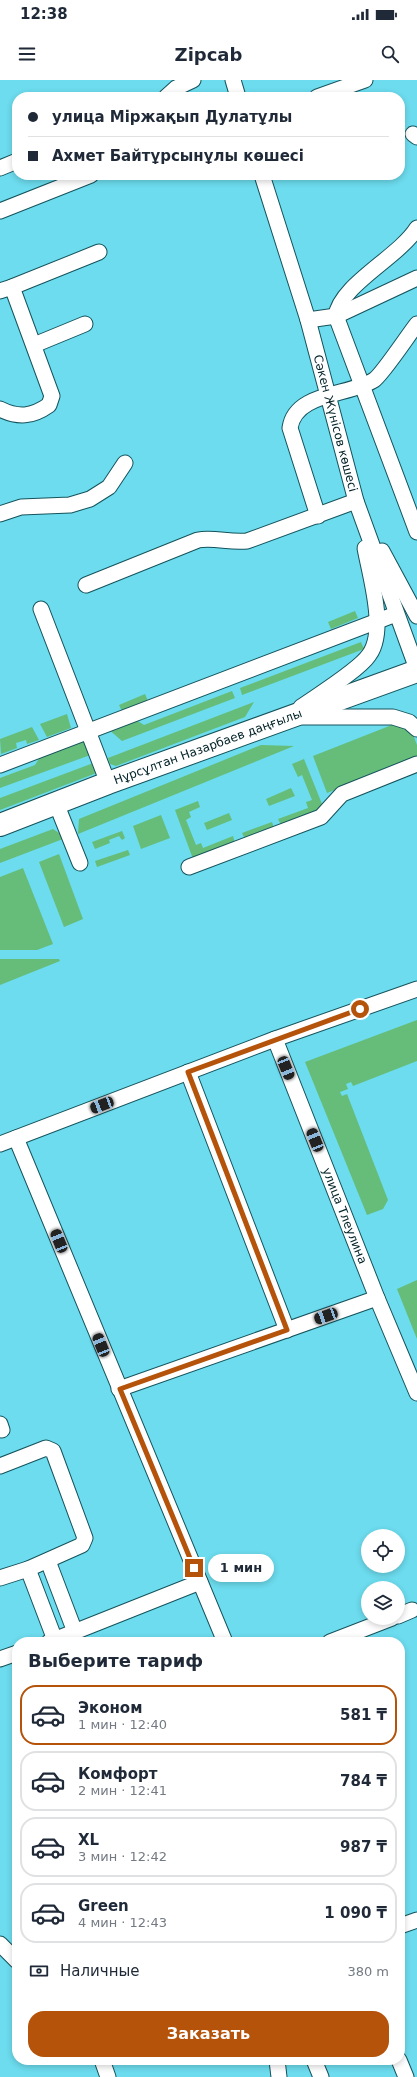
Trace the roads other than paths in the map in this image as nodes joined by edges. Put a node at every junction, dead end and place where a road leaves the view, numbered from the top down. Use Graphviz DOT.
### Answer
graph roads {
  1 [pos="233,80"];
  2 [pos="365,80"];
  3 [pos="187,81"];
  4 [pos="173,92"];
  5 [pos="237,92"];
  6 [pos="331,92"];
  7 [pos="12,163"];
  8 [pos="0,168"];
  9 [pos="78,180"];
  10 [pos="264,180"];
  11 [pos="0,211"];
  12 [pos="417,228"];
  13 [pos="99,252"];
  14 [pos="417,278"];
  15 [pos="6,289"];
  16 [pos="336,316"];
  17 [pos="308,320"];
  18 [pos="85,324"];
  19 [pos="417,324"];
  20 [pos="34,345"];
  21 [pos="362,384"];
  22 [pos="327,395"];
  23 [pos="0,409"];
  24 [pos="126,463"];
  25 [pos="357,503"];
  26 [pos="0,514"];
  27 [pos="318,516"];
  28 [pos="417,532"];
  29 [pos="86,585"];
  30 [pos="42,609"];
  31 [pos="396,614"];
  32 [pos="417,616"];
  33 [pos="378,621"];
  34 [pos="417,670"];
  35 [pos="288,717"];
  36 [pos="417,729"];
  37 [pos="89,732"];
  38 [pos="417,764"];
  39 [pos="0,765"];
  40 [pos="108,783"];
  41 [pos="56,803"];
  42 [pos="0,825"];
  43 [pos="80,863"];
  44 [pos="189,867"];
  45 [pos="417,989"];
  46 [pos="275,1039"];
  47 [pos="188,1072"];
  48 [pos="16,1138"];
  49 [pos="0,1144"];
  50 [pos="377,1298"];
  51 [pos="287,1330"];
  52 [pos="120,1389"];
  53 [pos="417,1392"];
  54 [pos="0,1466"];
  55 [pos="48,1561"];
  56 [pos="28,1569"];
  57 [pos="0,1578"];
  58 [pos="200,1582"];
  59 [pos="374,1625"];
  60 [pos="75,1632"];
  61 [pos="51,1637"];
  62 [pos="62,1637"];
  63 [pos="223,1637"];
  64 [pos="343,1637"];
  65 [pos="12,1655"];
  66 [pos="0,1659"];
  67 [pos="417,1920"];
  68 [pos="405,1924"];
  69 [pos="0,1944"];
  70 [pos="12,1956"];
  71 [pos="104,2065"];
  72 [pos="278,2065"];
  73 [pos="316,2065"];
  74 [pos="401,2065"];
  75 [pos="108,2077"];
  76 [pos="279,2077"];
  77 [pos="321,2077"];
  78 [pos="406,2077"];
  1 -- 5 [label="street"];
  2 -- 6 [label="street"];
  3 -- 4 [label="street"];
  7 -- 8 [label="street"];
  9 -- 11 [label="street"];
  10 -- 17 [label="street, Сәкен Жүнісов көшесі"];
  12 -- 16 [label="street"];
  13 -- 15 [label="street"];
  14 -- 16 [label="street"];
  15 -- 20 [label="street"];
  16 -- 17 [label="street"];
  16 -- 21 [label="street"];
  17 -- 22 [label="street, Сәкен Жүнісов көшесі"];
  18 -- 20 [label="street"];
  19 -- 21 [label="street"];
  20 -- 23 [label="street"];
  21 -- 22 [label="street"];
  21 -- 28 [label="street"];
  22 -- 25 [label="street, Сәкен Жүнісов көшесі"];
  22 -- 27 [label="street"];
  24 -- 26 [label="street"];
  25 -- 27 [label="street"];
  25 -- 31 [label="street, Сәкен Жүнісов көшесі"];
  25 -- 32 [label="street"];
  25 -- 33 [label="street"];
  27 -- 29 [label="street"];
  30 -- 37 [label="street"];
  31 -- 33 [label="street"];
  31 -- 34 [label="street, Сәкен Жүнісов көшесі"];
  33 -- 35 [label="street"];
  33 -- 37 [label="street"];
  34 -- 35 [label="highway, Нұрсұлтан Назарбаев даңғылы"];
  35 -- 36 [label="street"];
  35 -- 40 [label="highway, Нұрсұлтан Назарбаев даңғылы"];
  37 -- 39 [label="street"];
  37 -- 40 [label="street"];
  38 -- 44 [label="street"];
  40 -- 41 [label="highway, Нұрсұлтан Назарбаев даңғылы"];
  41 -- 42 [label="highway, Нұрсұлтан Назарбаев даңғылы"];
  41 -- 43 [label="street"];
  45 -- 46 [label="street"];
  46 -- 47 [label="street"];
  46 -- 50 [label="street, улица Тлеулина"];
  47 -- 48 [label="street"];
  47 -- 51 [label="street"];
  48 -- 49 [label="street"];
  48 -- 52 [label="street"];
  50 -- 51 [label="street"];
  50 -- 53 [label="street, улица Тлеулина"];
  51 -- 52 [label="street"];
  52 -- 58 [label="street"];
  54 -- 55 [label="street"];
  55 -- 56 [label="street"];
  55 -- 60 [label="street"];
  56 -- 57 [label="street"];
  56 -- 61 [label="street"];
  58 -- 60 [label="street"];
  58 -- 63 [label="street"];
  59 -- 64 [label="street"];
  60 -- 62 [label="street"];
  65 -- 66 [label="street"];
  67 -- 68 [label="street"];
  69 -- 70 [label="street"];
  71 -- 75 [label="street"];
  72 -- 76 [label="street"];
  73 -- 77 [label="street"];
  74 -- 78 [label="street"];
}
